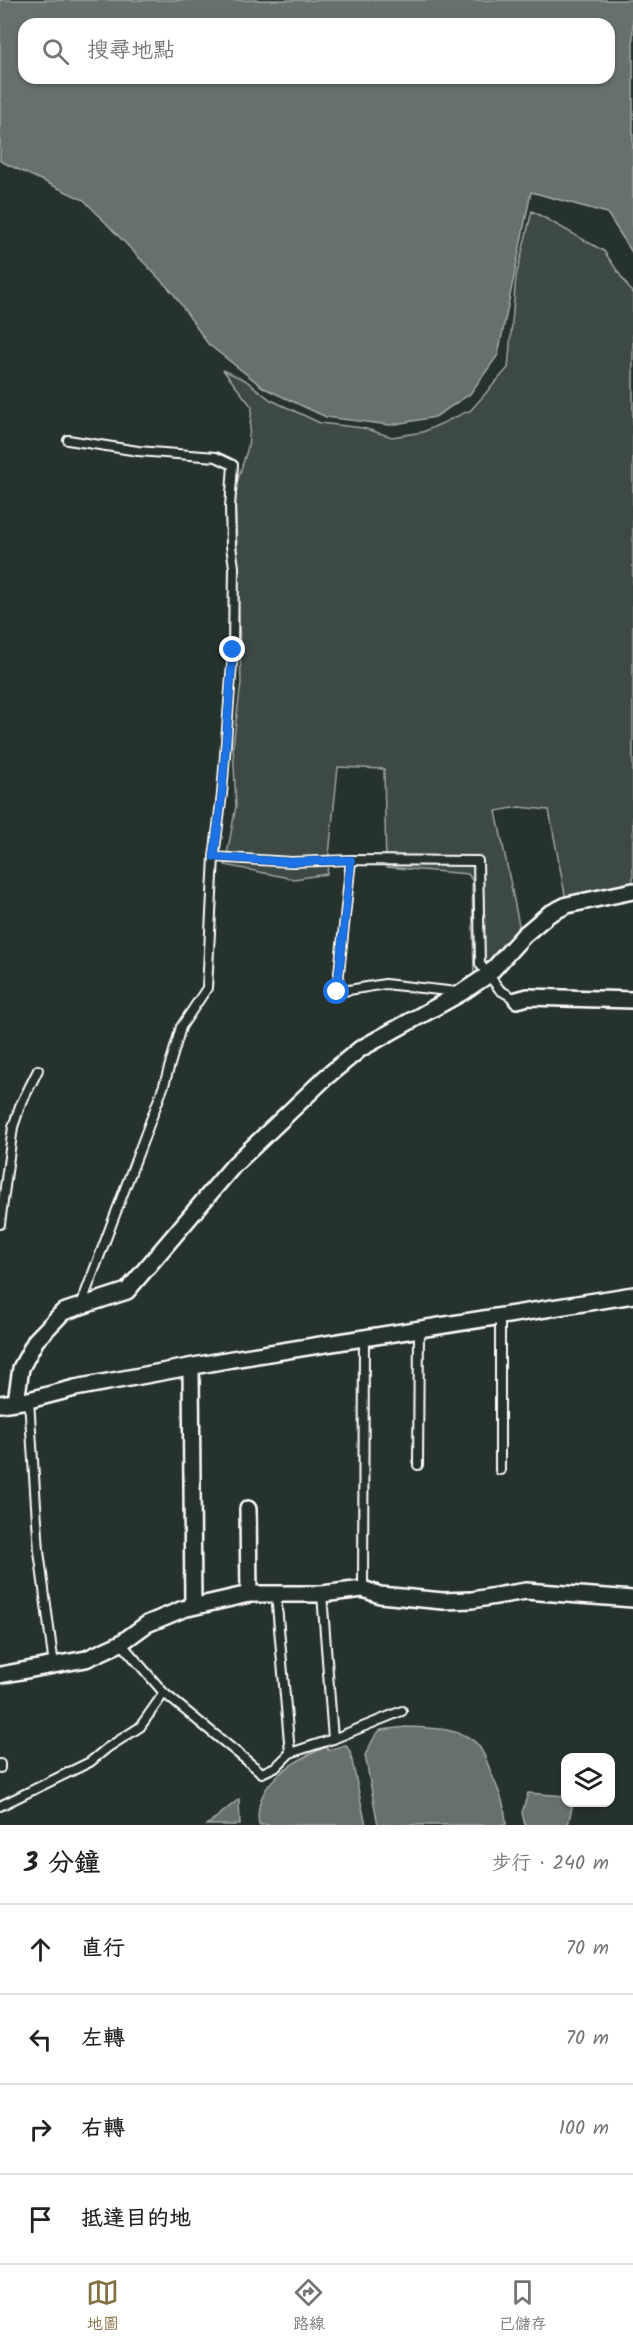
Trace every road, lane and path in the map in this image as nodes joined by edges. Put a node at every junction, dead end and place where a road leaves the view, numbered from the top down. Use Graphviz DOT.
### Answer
graph roads {
  1 [pos="68,440"];
  2 [pos="214,857"];
  3 [pos="351,860"];
  4 [pos="633,891"];
  5 [pos="488,975"];
  6 [pos="461,993"];
  7 [pos="517,1000"];
  8 [pos="633,1000"];
  9 [pos="38,1070"];
  10 [pos="0,1224"];
  11 [pos="633,1295"];
  12 [pos="81,1305"];
  13 [pos="500,1317"];
  14 [pos="419,1330"];
  15 [pos="364,1338"];
  16 [pos="191,1367"];
  17 [pos="22,1400"];
  18 [pos="0,1404"];
  19 [pos="418,1465"];
  20 [pos="500,1470"];
  21 [pos="249,1509"];
  22 [pos="363,1589"];
  23 [pos="249,1594"];
  24 [pos="276,1594"];
  25 [pos="322,1594"];
  26 [pos="633,1599"];
  27 [pos="194,1605"];
  28 [pos="122,1643"];
  29 [pos="54,1666"];
  30 [pos="0,1675"];
  31 [pos="164,1693"];
  32 [pos="402,1711"];
  33 [pos="333,1739"];
  34 [pos="290,1753"];
  35 [pos="0,1806"];
  1 -- 2 [label="lane"];
  2 -- 3 [label="lane"];
  2 -- 12 [label="lane"];
  3 -- 5 [label="lane"];
  3 -- 6 [label="lane"];
  4 -- 5 [label="street"];
  5 -- 6 [label="street"];
  5 -- 7 [label="lane"];
  6 -- 12 [label="street"];
  7 -- 8 [label="street"];
  9 -- 10 [label="lane"];
  11 -- 13 [label="street"];
  12 -- 17 [label="street"];
  13 -- 14 [label="street"];
  13 -- 20 [label="lane"];
  14 -- 15 [label="street"];
  14 -- 19 [label="lane"];
  15 -- 16 [label="street"];
  15 -- 22 [label="lane"];
  16 -- 17 [label="street"];
  16 -- 27 [label="street"];
  17 -- 18 [label="street"];
  17 -- 29 [label="lane"];
  21 -- 23 [label="street"];
  22 -- 25 [label="street"];
  22 -- 26 [label="street"];
  23 -- 24 [label="street"];
  23 -- 27 [label="street"];
  24 -- 25 [label="street"];
  24 -- 34 [label="lane"];
  25 -- 33 [label="lane"];
  27 -- 28 [label="street"];
  28 -- 29 [label="street"];
  28 -- 31 [label="lane"];
  29 -- 30 [label="street"];
  31 -- 34 [label="lane"];
  31 -- 35 [label="lane"];
  32 -- 33 [label="lane"];
  33 -- 34 [label="lane"];
}
